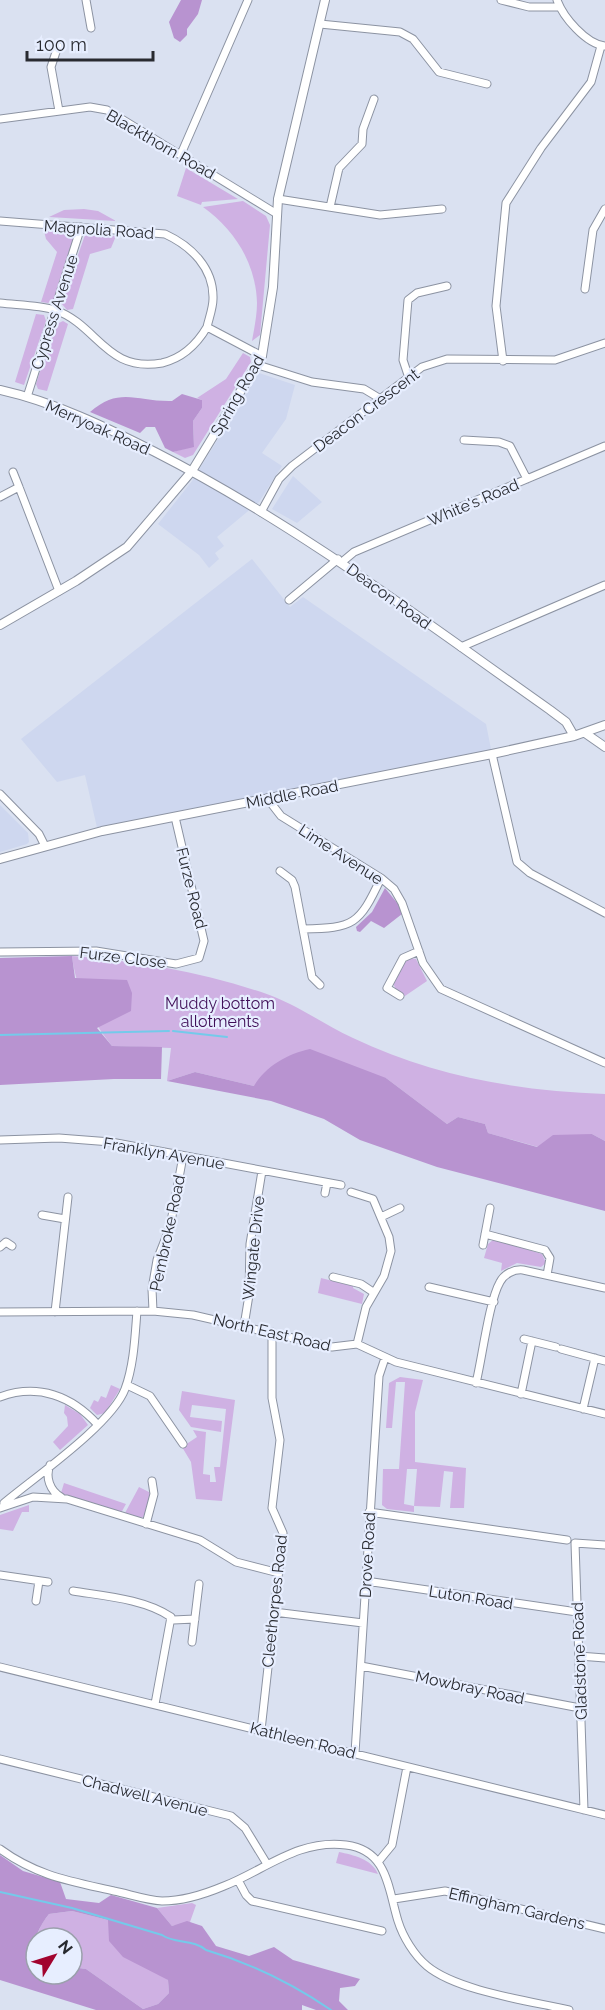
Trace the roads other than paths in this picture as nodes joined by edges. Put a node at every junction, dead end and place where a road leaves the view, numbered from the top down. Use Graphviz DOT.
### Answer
graph roads {
  1 [pos="86,0"];
  2 [pos="248,0"];
  3 [pos="325,0"];
  4 [pos="501,0"];
  5 [pos="558,3"];
  6 [pos="320,24"];
  7 [pos="91,28"];
  8 [pos="58,46"];
  9 [pos="603,46"];
  10 [pos="488,84"];
  11 [pos="374,99"];
  12 [pos="59,111"];
  13 [pos="0,120"];
  14 [pos="181,154"];
  15 [pos="278,199"];
  16 [pos="330,207"];
  17 [pos="442,208"];
  18 [pos="605,209"];
  19 [pos="277,214"];
  20 [pos="0,222"];
  21 [pos="81,227"];
  22 [pos="447,286"];
  23 [pos="585,289"];
  24 [pos="0,303"];
  25 [pos="55,310"];
  26 [pos="207,327"];
  27 [pos="605,343"];
  28 [pos="262,356"];
  29 [pos="503,361"];
  30 [pos="258,365"];
  31 [pos="408,375"];
  32 [pos="0,390"];
  33 [pos="27,397"];
  34 [pos="379,398"];
  35 [pos="464,440"];
  36 [pos="605,446"];
  37 [pos="192,471"];
  38 [pos="13,472"];
  39 [pos="527,480"];
  40 [pos="19,487"];
  41 [pos="0,497"];
  42 [pos="261,512"];
  43 [pos="340,560"];
  44 [pos="605,585"];
  45 [pos="59,591"];
  46 [pos="290,600"];
  47 [pos="0,625"];
  48 [pos="461,647"];
  49 [pos="605,725"];
  50 [pos="585,733"];
  51 [pos="574,736"];
  52 [pos="605,747"];
  53 [pos="492,754"];
  54 [pos="0,794"];
  55 [pos="267,798"];
  56 [pos="175,817"];
  57 [pos="45,846"];
  58 [pos="0,859"];
  59 [pos="280,871"];
  60 [pos="381,878"];
  61 [pos="605,913"];
  62 [pos="303,929"];
  63 [pos="419,951"];
  64 [pos="0,952"];
  65 [pos="199,958"];
  66 [pos="320,985"];
  67 [pos="400,996"];
  68 [pos="605,1063"];
  69 [pos="0,1140"];
  70 [pos="183,1155"];
  71 [pos="262,1171"];
  72 [pos="327,1183"];
  73 [pos="341,1185"];
  74 [pos="351,1192"];
  75 [pos="325,1193"];
  76 [pos="68,1197"];
  77 [pos="400,1208"];
  78 [pos="490,1208"];
  79 [pos="42,1215"];
  80 [pos="381,1217"];
  81 [pos="65,1219"];
  82 [pos="485,1234"];
  83 [pos="483,1245"];
  84 [pos="547,1275"];
  85 [pos="333,1277"];
  86 [pos="429,1287"];
  87 [pos="605,1288"];
  88 [pos="373,1292"];
  89 [pos="494,1302"];
  90 [pos="55,1311"];
  91 [pos="137,1311"];
  92 [pos="153,1311"];
  93 [pos="0,1312"];
  94 [pos="244,1326"];
  95 [pos="272,1332"];
  96 [pos="524,1339"];
  97 [pos="532,1341"];
  98 [pos="357,1344"];
  99 [pos="595,1358"];
  100 [pos="385,1359"];
  101 [pos="605,1361"];
  102 [pos="476,1383"];
  103 [pos="127,1384"];
  104 [pos="521,1394"];
  105 [pos="0,1397"];
  106 [pos="583,1409"];
  107 [pos="605,1414"];
  108 [pos="98,1425"];
  109 [pos="183,1444"];
  110 [pos="52,1463"];
  111 [pos="152,1481"];
  112 [pos="64,1499"];
  113 [pos="0,1507"];
  114 [pos="369,1512"];
  115 [pos="146,1524"];
  116 [pos="567,1540"];
  117 [pos="605,1545"];
  118 [pos="279,1573"];
  119 [pos="0,1575"];
  120 [pos="39,1581"];
  121 [pos="366,1581"];
  122 [pos="48,1582"];
  123 [pos="199,1584"];
  124 [pos="73,1591"];
  125 [pos="36,1601"];
  126 [pos="274,1612"];
  127 [pos="577,1612"];
  128 [pos="195,1619"];
  129 [pos="173,1620"];
  130 [pos="363,1623"];
  131 [pos="192,1642"];
  132 [pos="579,1656"];
  133 [pos="605,1658"];
  134 [pos="0,1666"];
  135 [pos="361,1666"];
  136 [pos="155,1704"];
  137 [pos="580,1708"];
  138 [pos="261,1730"];
  139 [pos="355,1753"];
  140 [pos="0,1759"];
  141 [pos="407,1767"];
  142 [pos="584,1810"];
  143 [pos="605,1815"];
  144 [pos="0,1849"];
  145 [pos="378,1862"];
  146 [pos="267,1864"];
  147 [pos="238,1880"];
  148 [pos="394,1899"];
  149 [pos="605,1929"];
  150 [pos="382,1931"];
  151 [pos="569,2010"];
  1 -- 7 [label="street"];
  2 -- 14 [label="street"];
  3 -- 6 [label="street, Spring Road"];
  4 -- 5 [label="street"];
  5 -- 9 [label="street"];
  6 -- 10 [label="street"];
  6 -- 15 [label="street, Spring Road"];
  8 -- 12 [label="street"];
  9 -- 29 [label="street"];
  11 -- 16 [label="street"];
  12 -- 13 [label="street, Blackthorn Road"];
  12 -- 14 [label="street, Blackthorn Road"];
  14 -- 19 [label="street, Blackthorn Road"];
  15 -- 16 [label="street"];
  15 -- 19 [label="street, Spring Road"];
  16 -- 17 [label="street"];
  18 -- 23 [label="street"];
  19 -- 28 [label="street, Spring Road"];
  20 -- 21 [label="street, Magnolia Road"];
  21 -- 25 [label="street, Cypress Avenue"];
  21 -- 26 [label="street, Magnolia Road"];
  22 -- 31 [label="street"];
  24 -- 25 [label="street"];
  25 -- 26 [label="street"];
  25 -- 33 [label="street, Cypress Avenue"];
  26 -- 28 [label="street"];
  27 -- 29 [label="street, Deacon Crescent"];
  28 -- 30 [label="street, Spring Road"];
  29 -- 31 [label="street, Deacon Crescent"];
  30 -- 34 [label="street"];
  30 -- 37 [label="street, Spring Road"];
  31 -- 34 [label="street, Deacon Crescent"];
  32 -- 33 [label="street, Merryoak Road"];
  33 -- 37 [label="street, Merryoak Road"];
  34 -- 42 [label="street, Deacon Crescent"];
  35 -- 39 [label="street"];
  36 -- 39 [label="street, White's Road"];
  37 -- 42 [label="street, Deacon Road"];
  37 -- 45 [label="street, Spring Road"];
  38 -- 40 [label="street"];
  39 -- 43 [label="street, White's Road"];
  40 -- 41 [label="street"];
  40 -- 45 [label="street"];
  42 -- 43 [label="street, Deacon Road"];
  43 -- 46 [label="street, White's Road"];
  43 -- 48 [label="street, Deacon Road"];
  44 -- 48 [label="street"];
  45 -- 47 [label="street, Spring Road"];
  48 -- 51 [label="street, Deacon Road"];
  49 -- 50 [label="street, Middle Road"];
  50 -- 51 [label="street, Middle Road"];
  50 -- 52 [label="street"];
  51 -- 53 [label="street, Middle Road"];
  53 -- 55 [label="street, Middle Road"];
  53 -- 61 [label="street"];
  54 -- 57 [label="street"];
  55 -- 56 [label="street, Middle Road"];
  55 -- 60 [label="street, Lime Avenue"];
  56 -- 57 [label="street, Middle Road"];
  56 -- 65 [label="street, Furze Road"];
  57 -- 58 [label="street, Middle Road"];
  59 -- 62 [label="street"];
  60 -- 62 [label="street"];
  60 -- 63 [label="street, Lime Avenue"];
  62 -- 66 [label="street"];
  63 -- 67 [label="street"];
  63 -- 68 [label="street, Lime Avenue"];
  64 -- 65 [label="street, Furze Close"];
  69 -- 70 [label="street, Franklyn Avenue"];
  70 -- 71 [label="street, Franklyn Avenue"];
  70 -- 92 [label="street, Pembroke Road"];
  71 -- 72 [label="street, Franklyn Avenue"];
  71 -- 94 [label="street, Wingate Drive"];
  72 -- 73 [label="street, Franklyn Avenue"];
  72 -- 75 [label="street"];
  74 -- 80 [label="street"];
  76 -- 81 [label="street"];
  77 -- 80 [label="street"];
  78 -- 82 [label="street"];
  79 -- 81 [label="street"];
  80 -- 88 [label="street"];
  81 -- 90 [label="street"];
  82 -- 83 [label="street"];
  82 -- 84 [label="street"];
  84 -- 87 [label="street"];
  84 -- 89 [label="street"];
  85 -- 88 [label="street"];
  86 -- 89 [label="street"];
  88 -- 98 [label="street"];
  89 -- 102 [label="street"];
  90 -- 91 [label="street, North East Road"];
  90 -- 93 [label="street, North East Road"];
  91 -- 92 [label="street, North East Road"];
  91 -- 103 [label="street"];
  92 -- 94 [label="street, North East Road"];
  94 -- 95 [label="street, North East Road"];
  95 -- 98 [label="street, North East Road"];
  95 -- 118 [label="street, Cleethorpes Road"];
  96 -- 97 [label="street"];
  97 -- 99 [label="street"];
  97 -- 104 [label="street"];
  98 -- 100 [label="street"];
  99 -- 101 [label="street"];
  99 -- 106 [label="street"];
  100 -- 102 [label="street"];
  100 -- 114 [label="street, Drove Road"];
  102 -- 104 [label="street"];
  103 -- 108 [label="street"];
  103 -- 109 [label="street"];
  104 -- 106 [label="street"];
  105 -- 108 [label="street"];
  106 -- 107 [label="street"];
  108 -- 110 [label="street"];
  110 -- 112 [label="street"];
  110 -- 113 [label="street"];
  111 -- 115 [label="street"];
  112 -- 113 [label="street"];
  112 -- 115 [label="street"];
  114 -- 116 [label="street"];
  114 -- 121 [label="street, Drove Road"];
  115 -- 118 [label="street"];
  117 -- 127 [label="street, Gladstone Road"];
  118 -- 126 [label="street, Cleethorpes Road"];
  119 -- 120 [label="street"];
  120 -- 122 [label="street"];
  120 -- 125 [label="street"];
  121 -- 127 [label="street, Luton Road"];
  121 -- 130 [label="street, Drove Road"];
  123 -- 128 [label="street"];
  124 -- 129 [label="street"];
  126 -- 130 [label="street"];
  126 -- 138 [label="street, Cleethorpes Road"];
  127 -- 132 [label="street, Gladstone Road"];
  128 -- 129 [label="street"];
  128 -- 131 [label="street"];
  129 -- 136 [label="street"];
  130 -- 135 [label="street, Drove Road"];
  132 -- 133 [label="street"];
  132 -- 137 [label="street, Gladstone Road"];
  134 -- 136 [label="street, Kathleen Road"];
  135 -- 137 [label="street, Mowbray Road"];
  135 -- 139 [label="street, Drove Road"];
  136 -- 138 [label="street, Kathleen Road"];
  137 -- 142 [label="street, Gladstone Road"];
  138 -- 139 [label="street, Kathleen Road"];
  139 -- 141 [label="street, Kathleen Road"];
  140 -- 146 [label="street, Chadwell Avenue"];
  141 -- 142 [label="street, Kathleen Road"];
  141 -- 145 [label="street"];
  142 -- 143 [label="street, Kathleen Road"];
  144 -- 147 [label="street"];
  145 -- 146 [label="street"];
  145 -- 148 [label="street"];
  146 -- 147 [label="street"];
  147 -- 150 [label="street"];
  148 -- 149 [label="street, Effingham Gardens"];
  148 -- 151 [label="street"];
}
